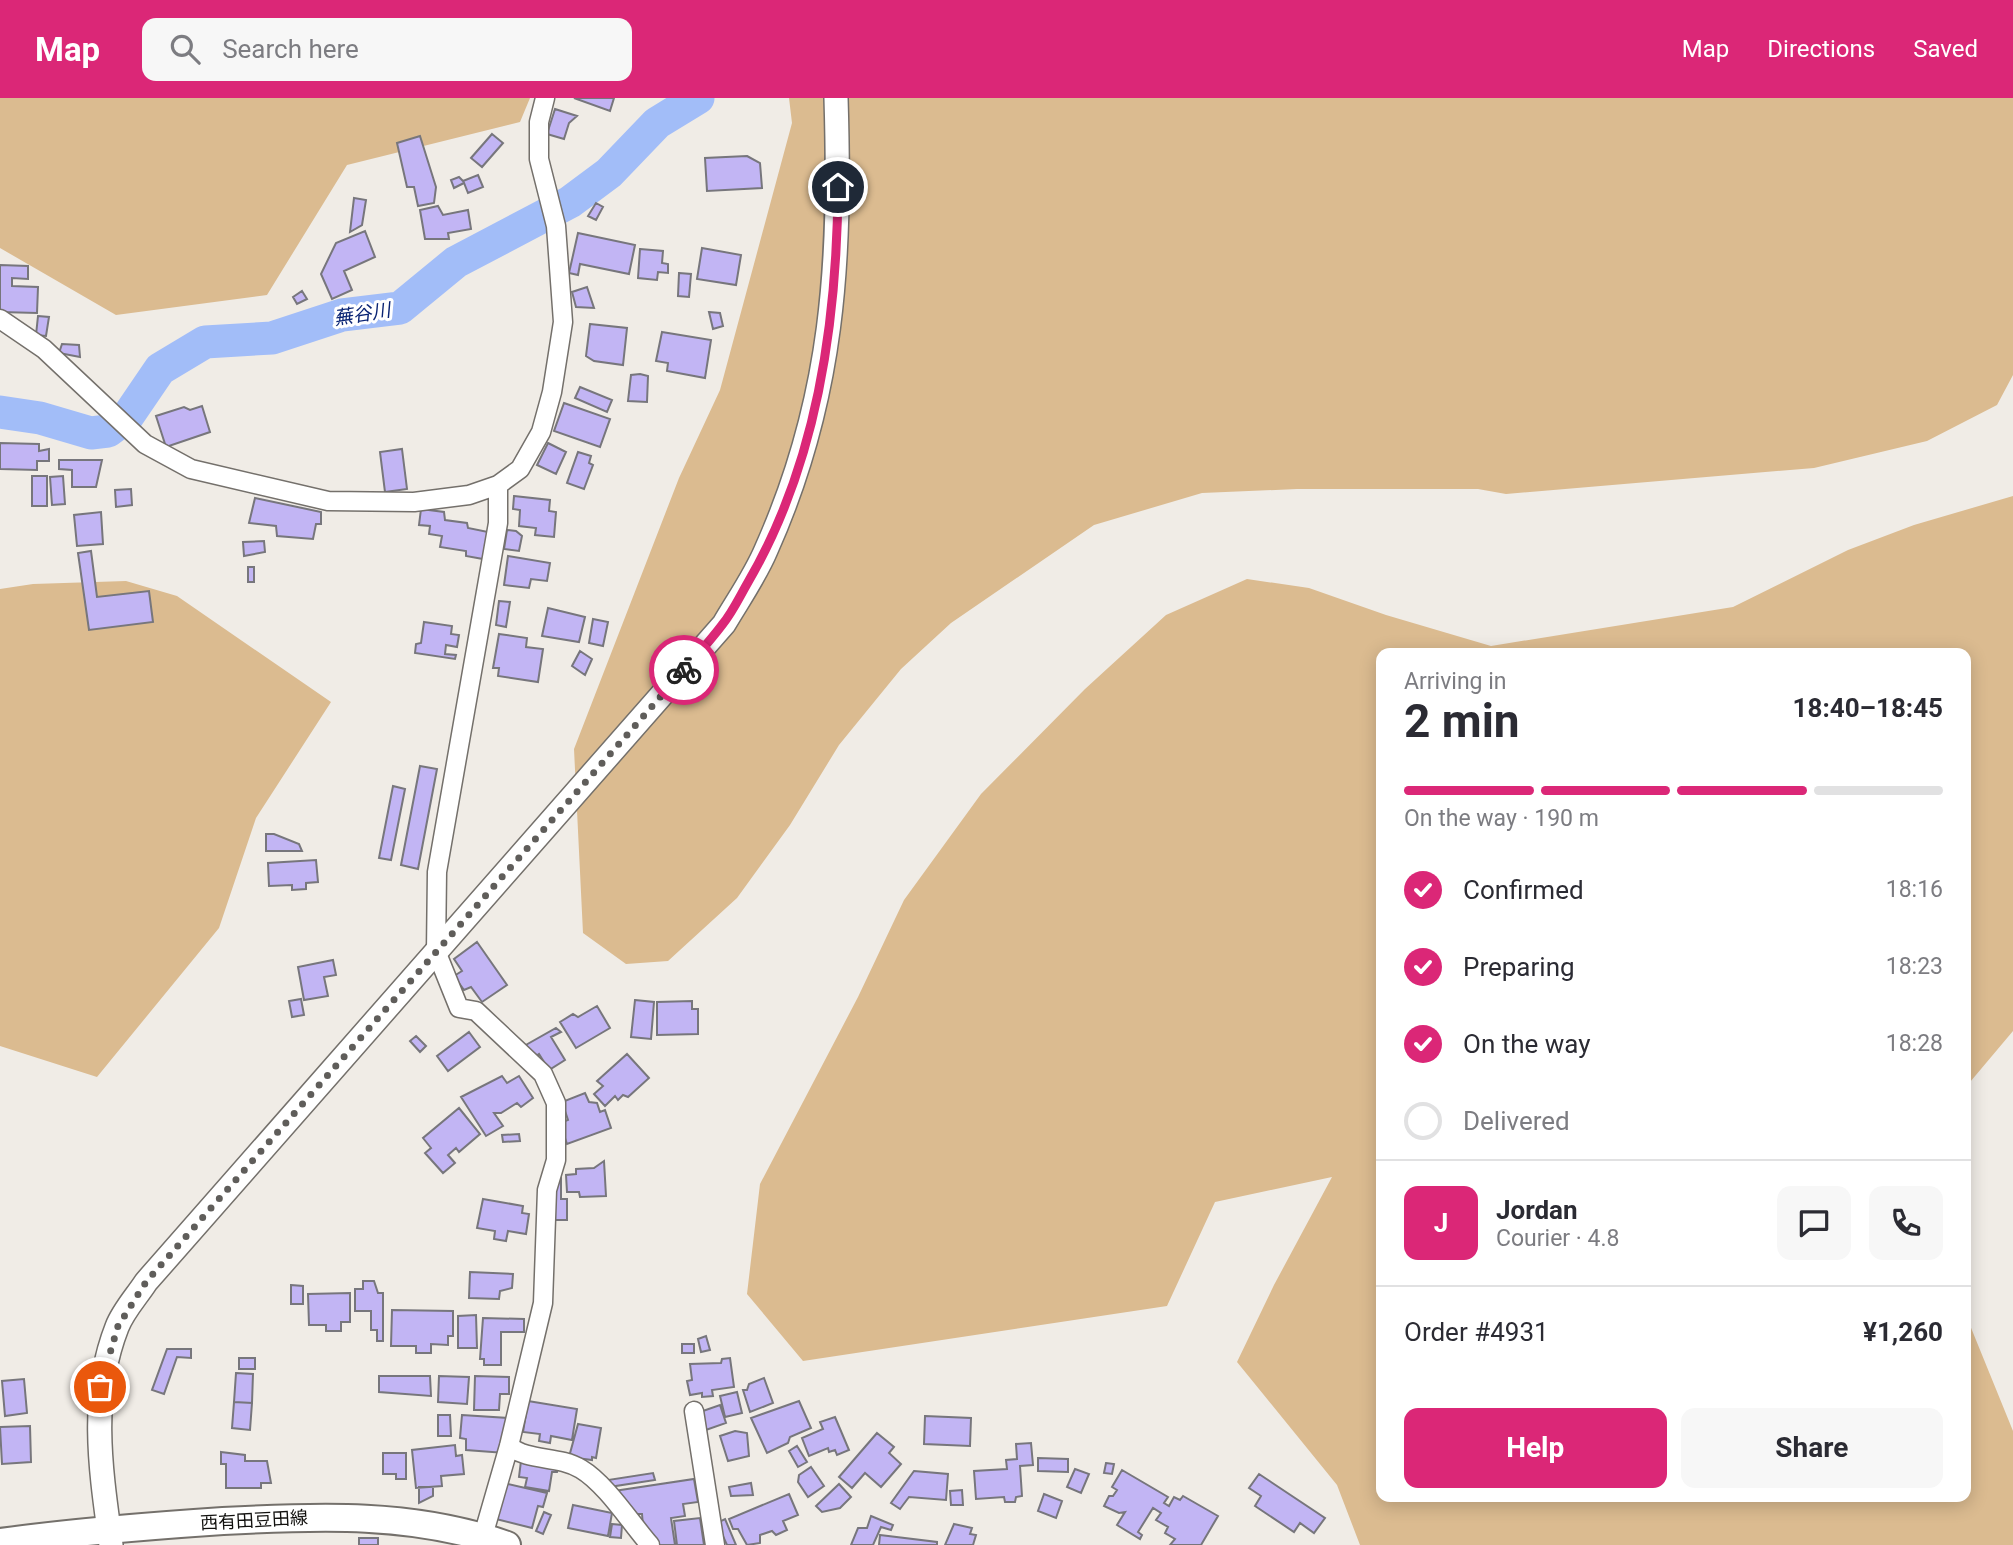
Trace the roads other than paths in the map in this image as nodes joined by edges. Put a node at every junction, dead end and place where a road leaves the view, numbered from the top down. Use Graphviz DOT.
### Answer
graph roads {
  1 [pos="545,98"];
  2 [pos="836,98"];
  3 [pos="0,319"];
  4 [pos="498,485"];
  5 [pos="436,951"];
  6 [pos="694,1411"];
  7 [pos="509,1446"];
  8 [pos="110,1536"];
  9 [pos="453,1538"];
  10 [pos="495,1541"];
  11 [pos="0,1542"];
  12 [pos="650,1545"];
  13 [pos="715,1545"];
  1 -- 4 [label="street"];
  2 -- 5 [label="street"];
  3 -- 4 [label="street"];
  4 -- 5 [label="street"];
  5 -- 7 [label="street"];
  5 -- 8 [label="street"];
  6 -- 13 [label="street"];
  7 -- 10 [label="street"];
  7 -- 12 [label="street"];
  8 -- 9 [label="main road, 西有田豆田線"];
  8 -- 11 [label="main road, 西有田豆田線"];
  9 -- 10 [label="main road, 西有田豆田線"];
}
